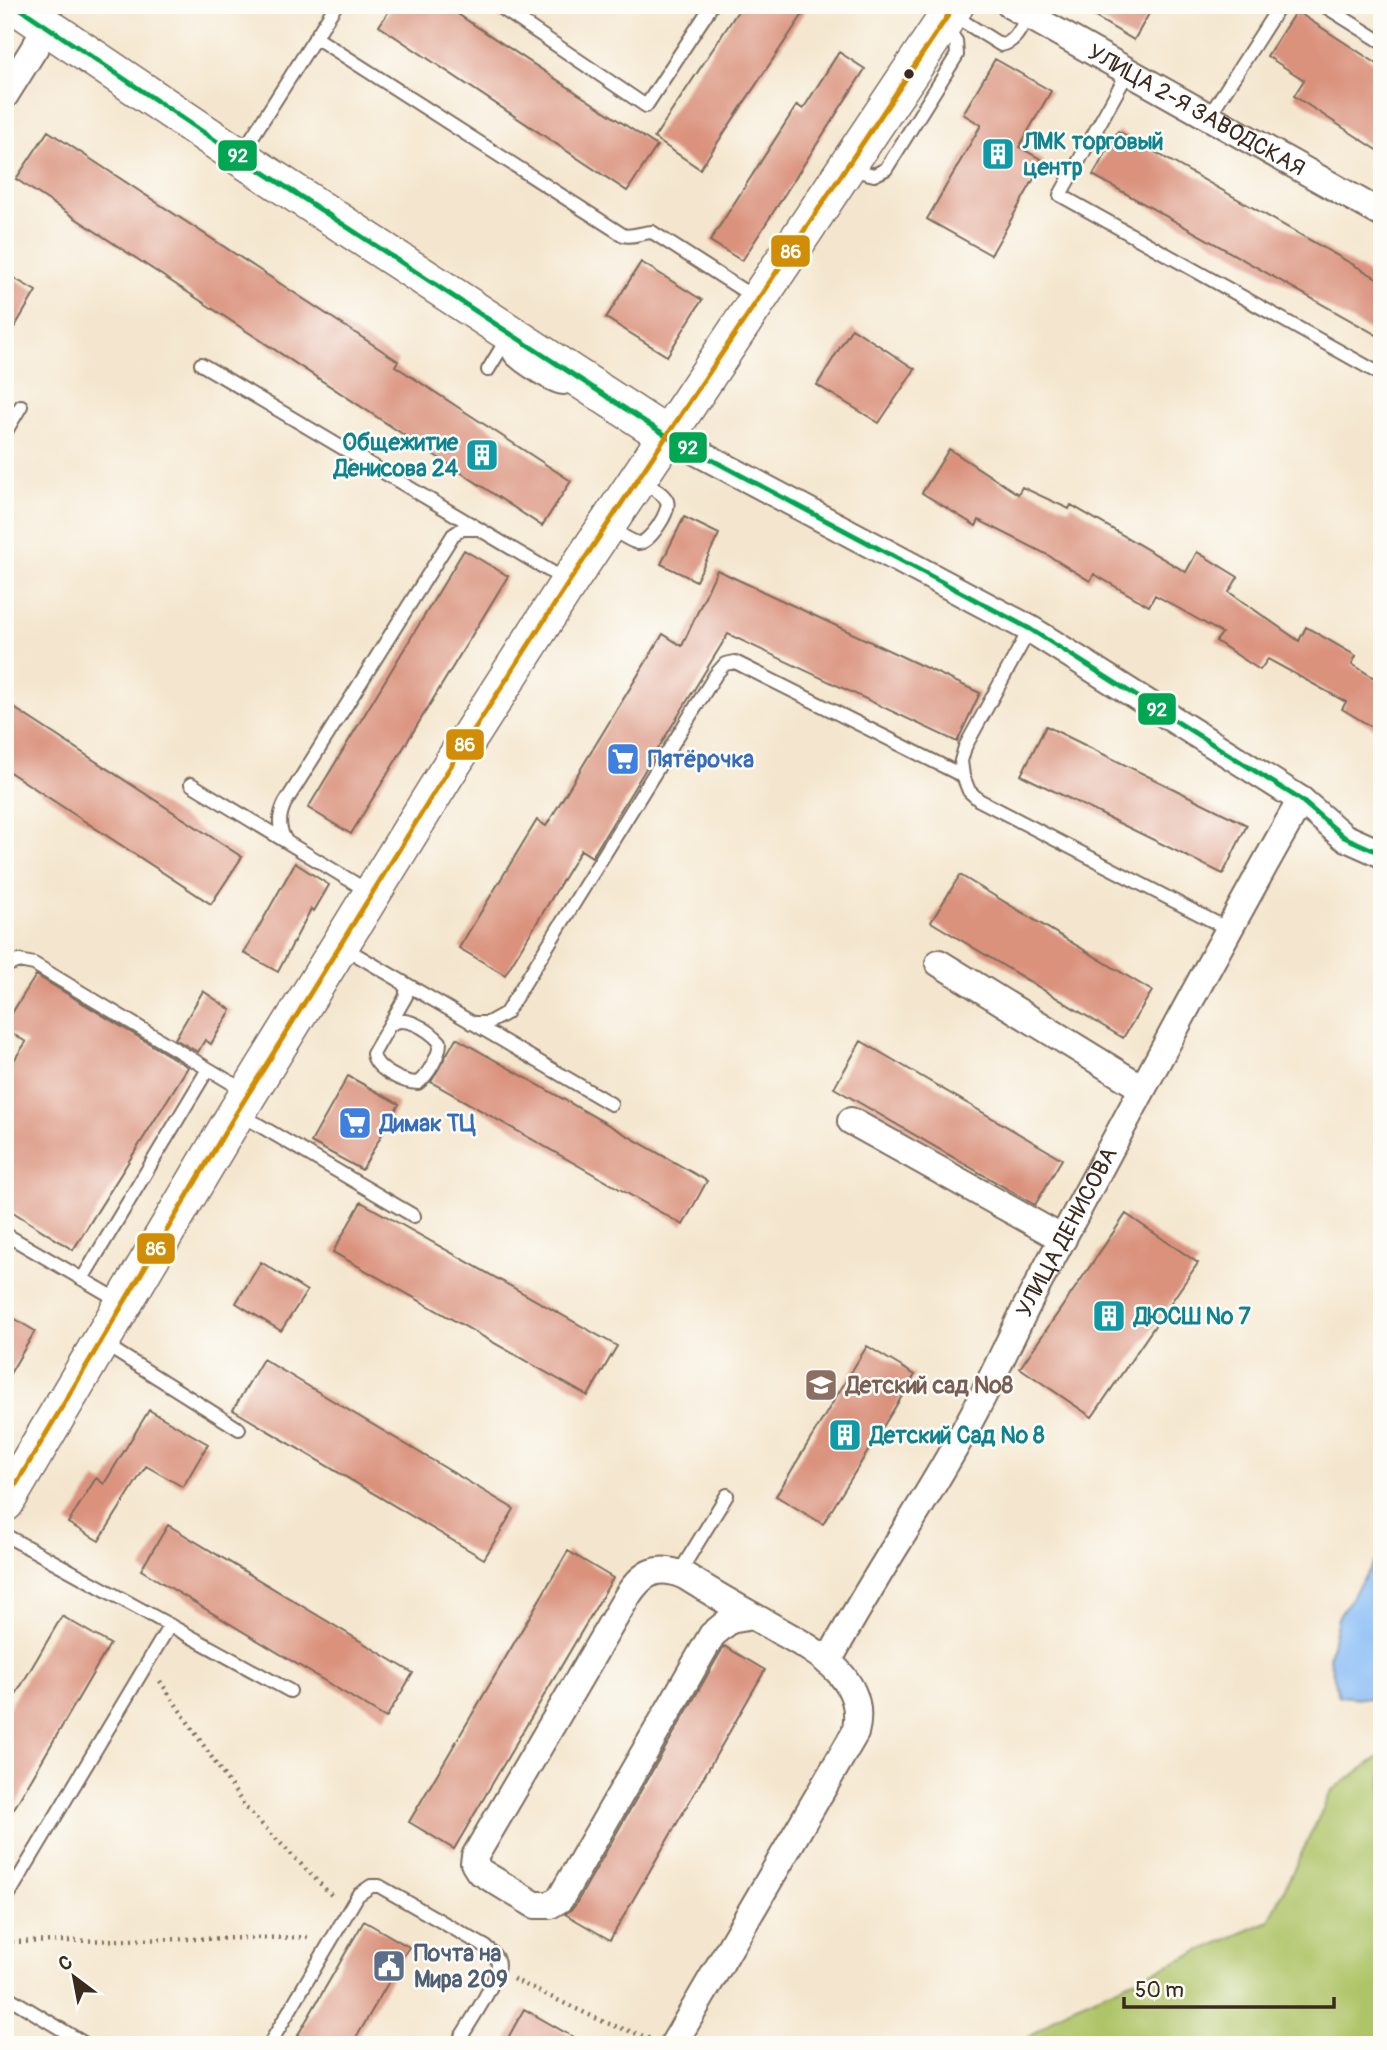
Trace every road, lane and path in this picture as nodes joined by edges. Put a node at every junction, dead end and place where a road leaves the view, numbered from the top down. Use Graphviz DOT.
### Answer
graph roads {
  1 [pos="15,5"];
  2 [pos="336,5"];
  3 [pos="498,5"];
  4 [pos="712,5"];
  5 [pos="1280,5"];
  6 [pos="1323,5"];
  7 [pos="1019,11"];
  8 [pos="949,14"];
  9 [pos="47,28"];
  10 [pos="315,37"];
  11 [pos="1382,42"];
  12 [pos="1128,72"];
  13 [pos="5,95"];
  14 [pos="1209,116"];
  15 [pos="240,157"];
  16 [pos="1382,214"];
  17 [pos="758,300"];
  18 [pos="510,334"];
  19 [pos="201,364"];
  20 [pos="488,370"];
  21 [pos="1382,375"];
  22 [pos="21,406"];
  23 [pos="5,433"];
  24 [pos="667,436"];
  25 [pos="483,531"];
  26 [pos="569,582"];
  27 [pos="1030,629"];
  28 [pos="963,776"];
  29 [pos="191,784"];
  30 [pos="1301,800"];
  31 [pos="288,842"];
  32 [pos="1382,854"];
  33 [pos="371,894"];
  34 [pos="1228,929"];
  35 [pos="340,945"];
  36 [pos="939,963"];
  37 [pos="5,966"];
  38 [pos="401,982"];
  39 [pos="471,1023"];
  40 [pos="389,1026"];
  41 [pos="208,1069"];
  42 [pos="1142,1088"];
  43 [pos="242,1103"];
  44 [pos="611,1104"];
  45 [pos="851,1121"];
  46 [pos="414,1216"];
  47 [pos="5,1234"];
  48 [pos="1063,1239"];
  49 [pos="82,1279"];
  50 [pos="123,1303"];
  51 [pos="101,1342"];
  52 [pos="239,1429"];
  53 [pos="727,1495"];
  54 [pos="5,1503"];
  55 [pos="5,1535"];
  56 [pos="679,1573"];
  57 [pos="706,1589"];
  58 [pos="753,1616"];
  59 [pos="170,1625"];
  60 [pos="712,1635"];
  61 [pos="828,1661"];
  62 [pos="148,1662"];
  63 [pos="290,1691"];
  64 [pos="5,1901"];
  65 [pos="348,1912"];
  66 [pos="333,1936"];
  67 [pos="5,1942"];
  68 [pos="497,1971"];
  69 [pos="5,1995"];
  70 [pos="665,2042"];
  71 [pos="88,2045"];
  72 [pos="268,2045"];
  73 [pos="456,2045"];
  1 -- 9 [label="street"];
  2 -- 10 [label="lane"];
  3 -- 4 [label="lane"];
  5 -- 14 [label="lane"];
  6 -- 11 [label="lane"];
  7 -- 8 [label="lane"];
  7 -- 12 [label="street, УЛИЦА 2-Я ЗАВОДСКАЯ"];
  8 -- 17 [label="street"];
  9 -- 13 [label="street"];
  9 -- 15 [label="street"];
  10 -- 15 [label="lane"];
  10 -- 17 [label="lane"];
  12 -- 14 [label="street, УЛИЦА 2-Я ЗАВОДСКАЯ"];
  12 -- 21 [label="lane"];
  14 -- 16 [label="street, УЛИЦА 2-Я ЗАВОДСКАЯ"];
  15 -- 18 [label="street"];
  17 -- 24 [label="street"];
  18 -- 20 [label="lane"];
  18 -- 24 [label="street"];
  19 -- 25 [label="lane"];
  22 -- 23 [label="lane"];
  24 -- 26 [label="street"];
  24 -- 27 [label="street"];
  25 -- 26 [label="lane"];
  25 -- 31 [label="lane"];
  26 -- 33 [label="street"];
  27 -- 28 [label="lane"];
  27 -- 30 [label="street"];
  28 -- 34 [label="lane"];
  28 -- 39 [label="lane"];
  29 -- 31 [label="lane"];
  30 -- 32 [label="street"];
  30 -- 34 [label="street, УЛИЦА ДЕНИСОВА"];
  31 -- 33 [label="lane"];
  33 -- 35 [label="street"];
  34 -- 42 [label="street, УЛИЦА ДЕНИСОВА"];
  35 -- 38 [label="lane"];
  35 -- 43 [label="street"];
  36 -- 42 [label="street"];
  37 -- 41 [label="lane"];
  38 -- 39 [label="lane"];
  38 -- 40 [label="lane"];
  39 -- 44 [label="lane"];
  40 -- 40 [label="lane"];
  41 -- 43 [label="lane"];
  41 -- 49 [label="lane"];
  42 -- 48 [label="street, УЛИЦА ДЕНИСОВА"];
  43 -- 46 [label="lane"];
  43 -- 50 [label="street"];
  45 -- 48 [label="street"];
  47 -- 49 [label="lane"];
  48 -- 61 [label="street, УЛИЦА ДЕНИСОВА"];
  49 -- 50 [label="lane"];
  50 -- 51 [label="street"];
  51 -- 52 [label="lane"];
  51 -- 54 [label="street"];
  53 -- 56 [label="lane"];
  55 -- 59 [label="lane"];
  56 -- 57 [label="street"];
  56 -- 60 [label="street"];
  57 -- 58 [label="street"];
  57 -- 60 [label="street"];
  58 -- 60 [label="street"];
  58 -- 61 [label="street"];
  59 -- 62 [label="lane"];
  59 -- 63 [label="lane"];
  61 -- 70 [label="street"];
  62 -- 64 [label="lane"];
  62 -- 65 [label="path"];
  65 -- 66 [label="lane"];
  65 -- 68 [label="lane"];
  66 -- 67 [label="path"];
  66 -- 72 [label="lane"];
  68 -- 70 [label="path"];
  68 -- 73 [label="lane"];
  69 -- 71 [label="lane"];
}
